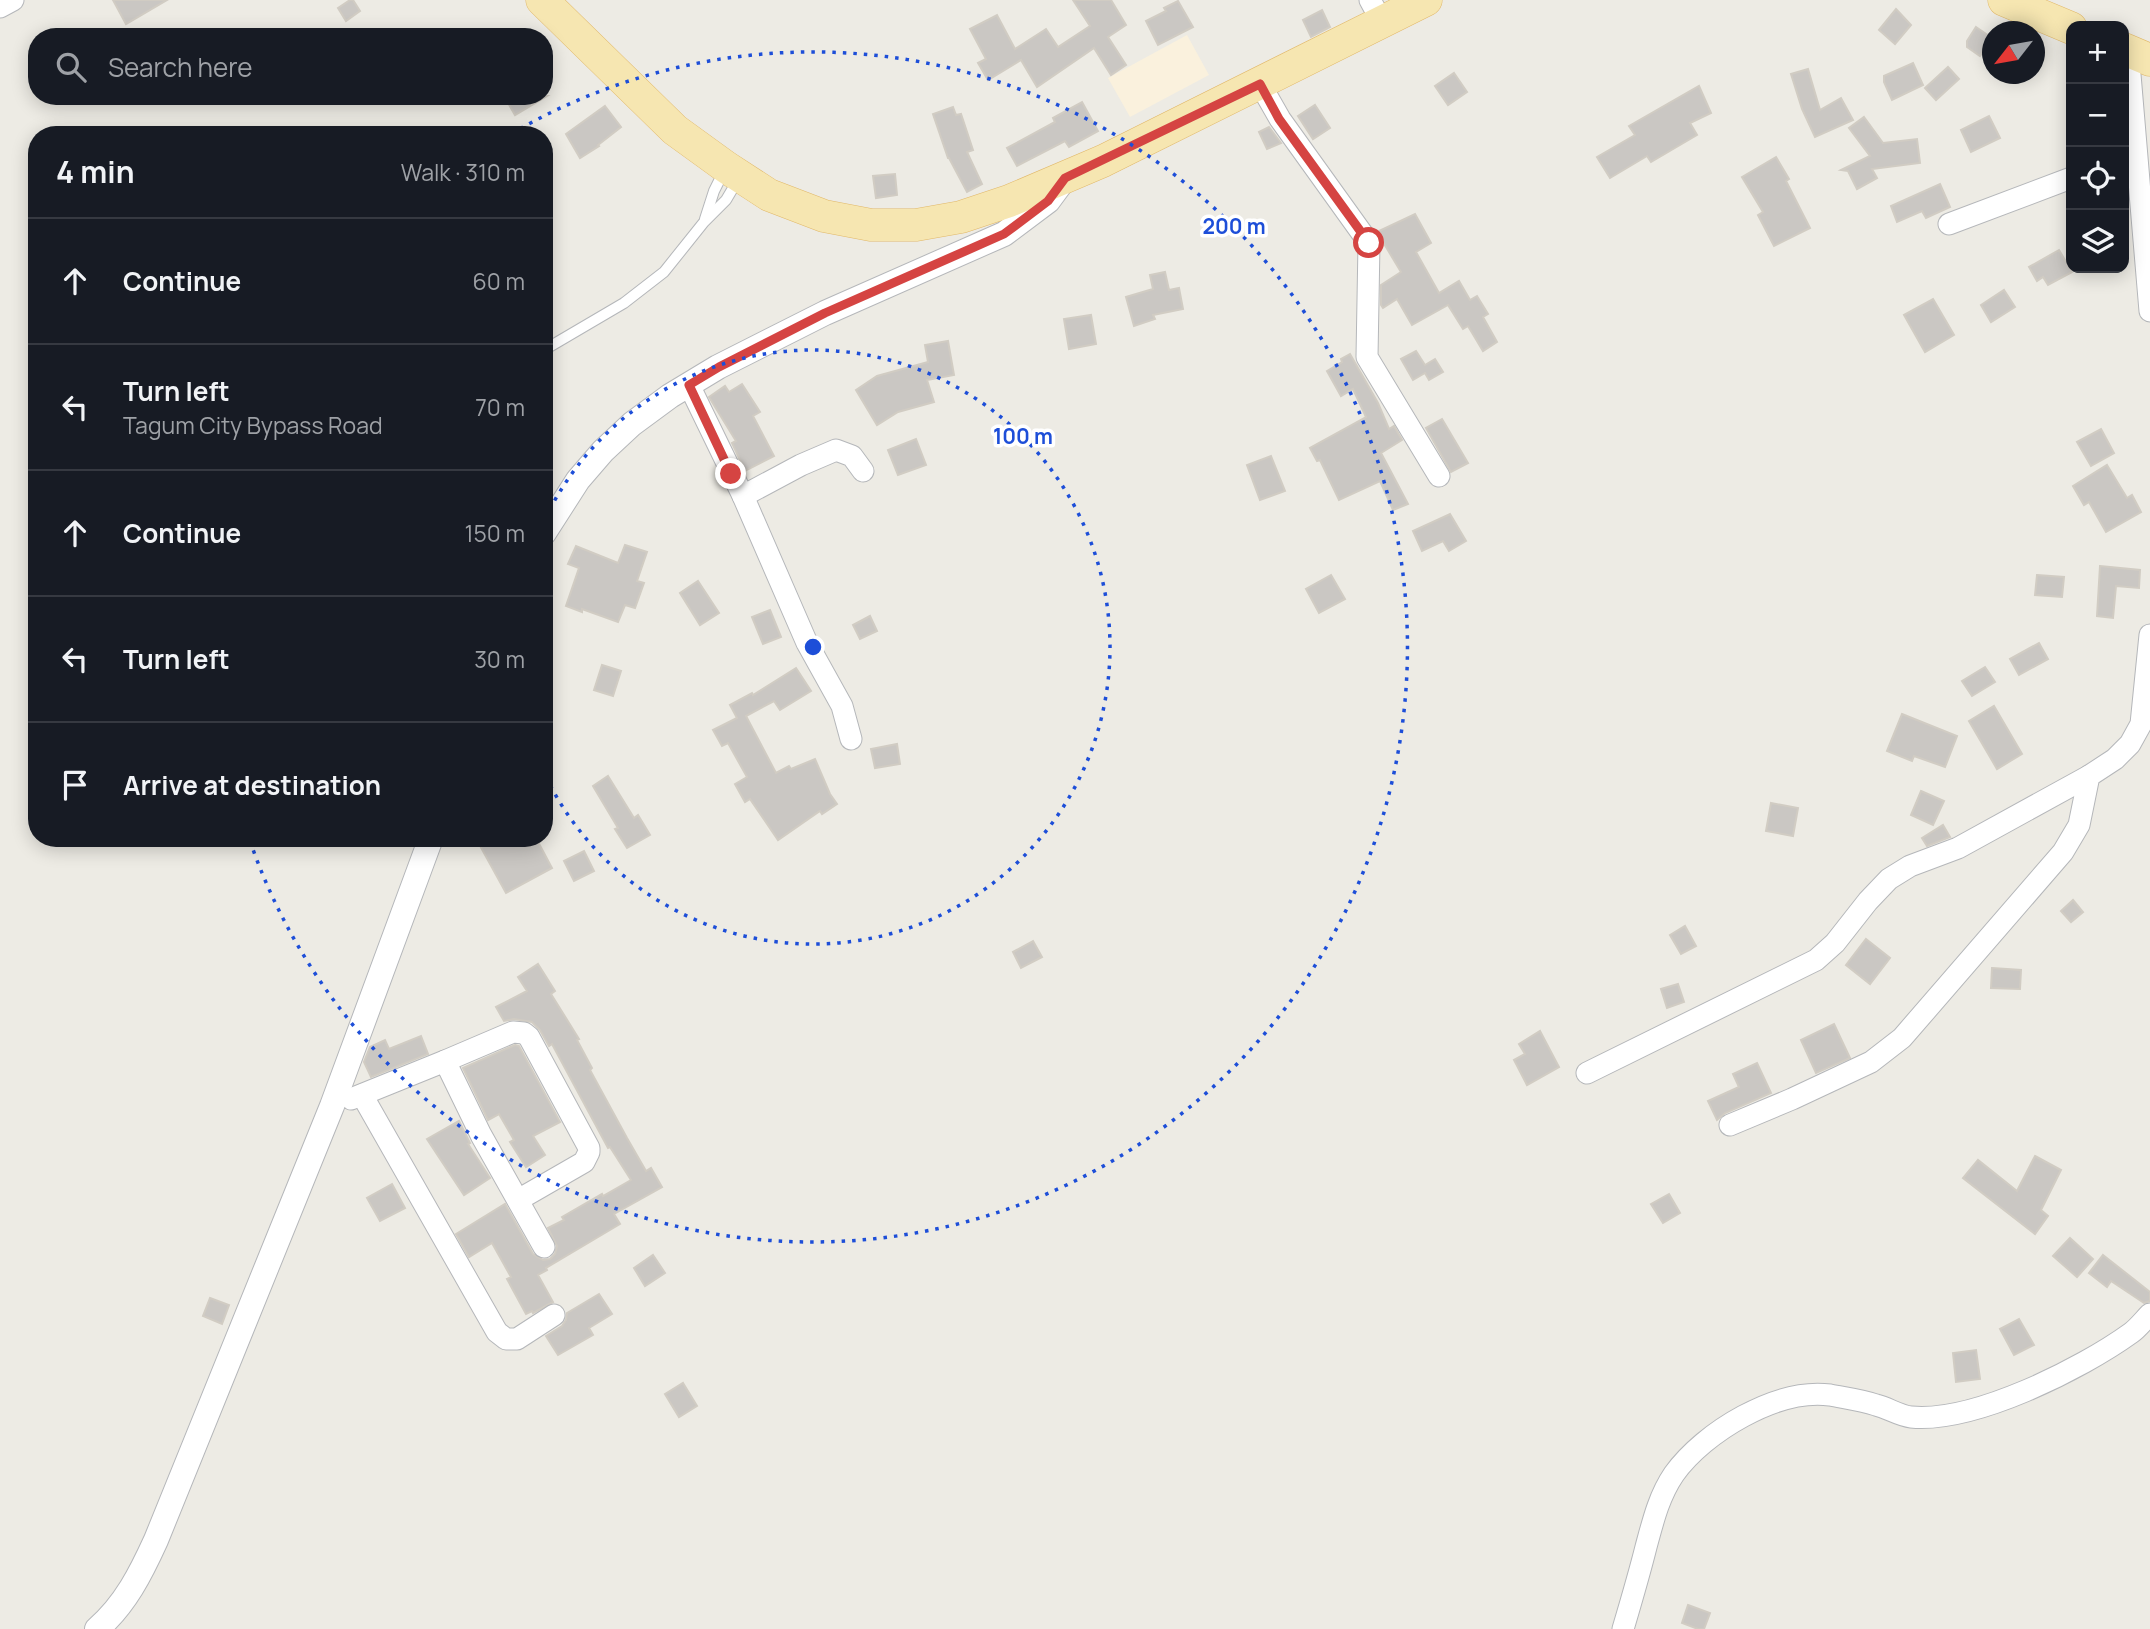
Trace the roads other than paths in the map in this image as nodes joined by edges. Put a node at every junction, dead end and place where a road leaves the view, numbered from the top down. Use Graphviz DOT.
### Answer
graph roads {
  1 [pos="13,0"];
  2 [pos="542,0"];
  3 [pos="1426,0"];
  4 [pos="2004,0"];
  5 [pos="0,7"];
  6 [pos="1376,11"];
  7 [pos="2066,26"];
  8 [pos="2134,54"];
  9 [pos="1260,84"];
  10 [pos="2130,157"];
  11 [pos="733,171"];
  12 [pos="1065,178"];
  13 [pos="2066,180"];
  14 [pos="704,222"];
  15 [pos="1949,225"];
  16 [pos="2150,311"];
  17 [pos="553,345"];
  18 [pos="689,385"];
  19 [pos="863,471"];
  20 [pos="1439,476"];
  21 [pos="743,496"];
  22 [pos="553,519"];
  23 [pos="2150,635"];
  24 [pos="851,738"];
  25 [pos="2089,776"];
  26 [pos="428,847"];
  27 [pos="444,1062"];
  28 [pos="1587,1073"];
  29 [pos="362,1095"];
  30 [pos="332,1106"];
  31 [pos="1730,1125"];
  32 [pos="518,1200"];
  33 [pos="544,1247"];
  34 [pos="2150,1314"];
  35 [pos="554,1315"];
  36 [pos="97,1629"];
  37 [pos="1623,1629"];
  1 -- 5 [label="street"];
  2 -- 11 [label="main road"];
  3 -- 6 [label="main road"];
  4 -- 7 [label="main road"];
  6 -- 9 [label="main road"];
  8 -- 10 [label="street"];
  9 -- 12 [label="main road"];
  9 -- 20 [label="street"];
  10 -- 16 [label="street"];
  11 -- 12 [label="main road"];
  11 -- 14 [label="lane"];
  11 -- 14 [label="lane"];
  12 -- 18 [label="street"];
  13 -- 15 [label="street"];
  14 -- 17 [label="lane"];
  18 -- 21 [label="street"];
  18 -- 22 [label="street"];
  19 -- 21 [label="street"];
  21 -- 24 [label="street"];
  23 -- 25 [label="street"];
  25 -- 28 [label="street"];
  25 -- 31 [label="street"];
  26 -- 30 [label="street"];
  27 -- 29 [label="street"];
  27 -- 32 [label="street"];
  27 -- 32 [label="street"];
  29 -- 30 [label="street"];
  29 -- 35 [label="street"];
  30 -- 36 [label="street"];
  32 -- 33 [label="street"];
  34 -- 37 [label="street"];
}
